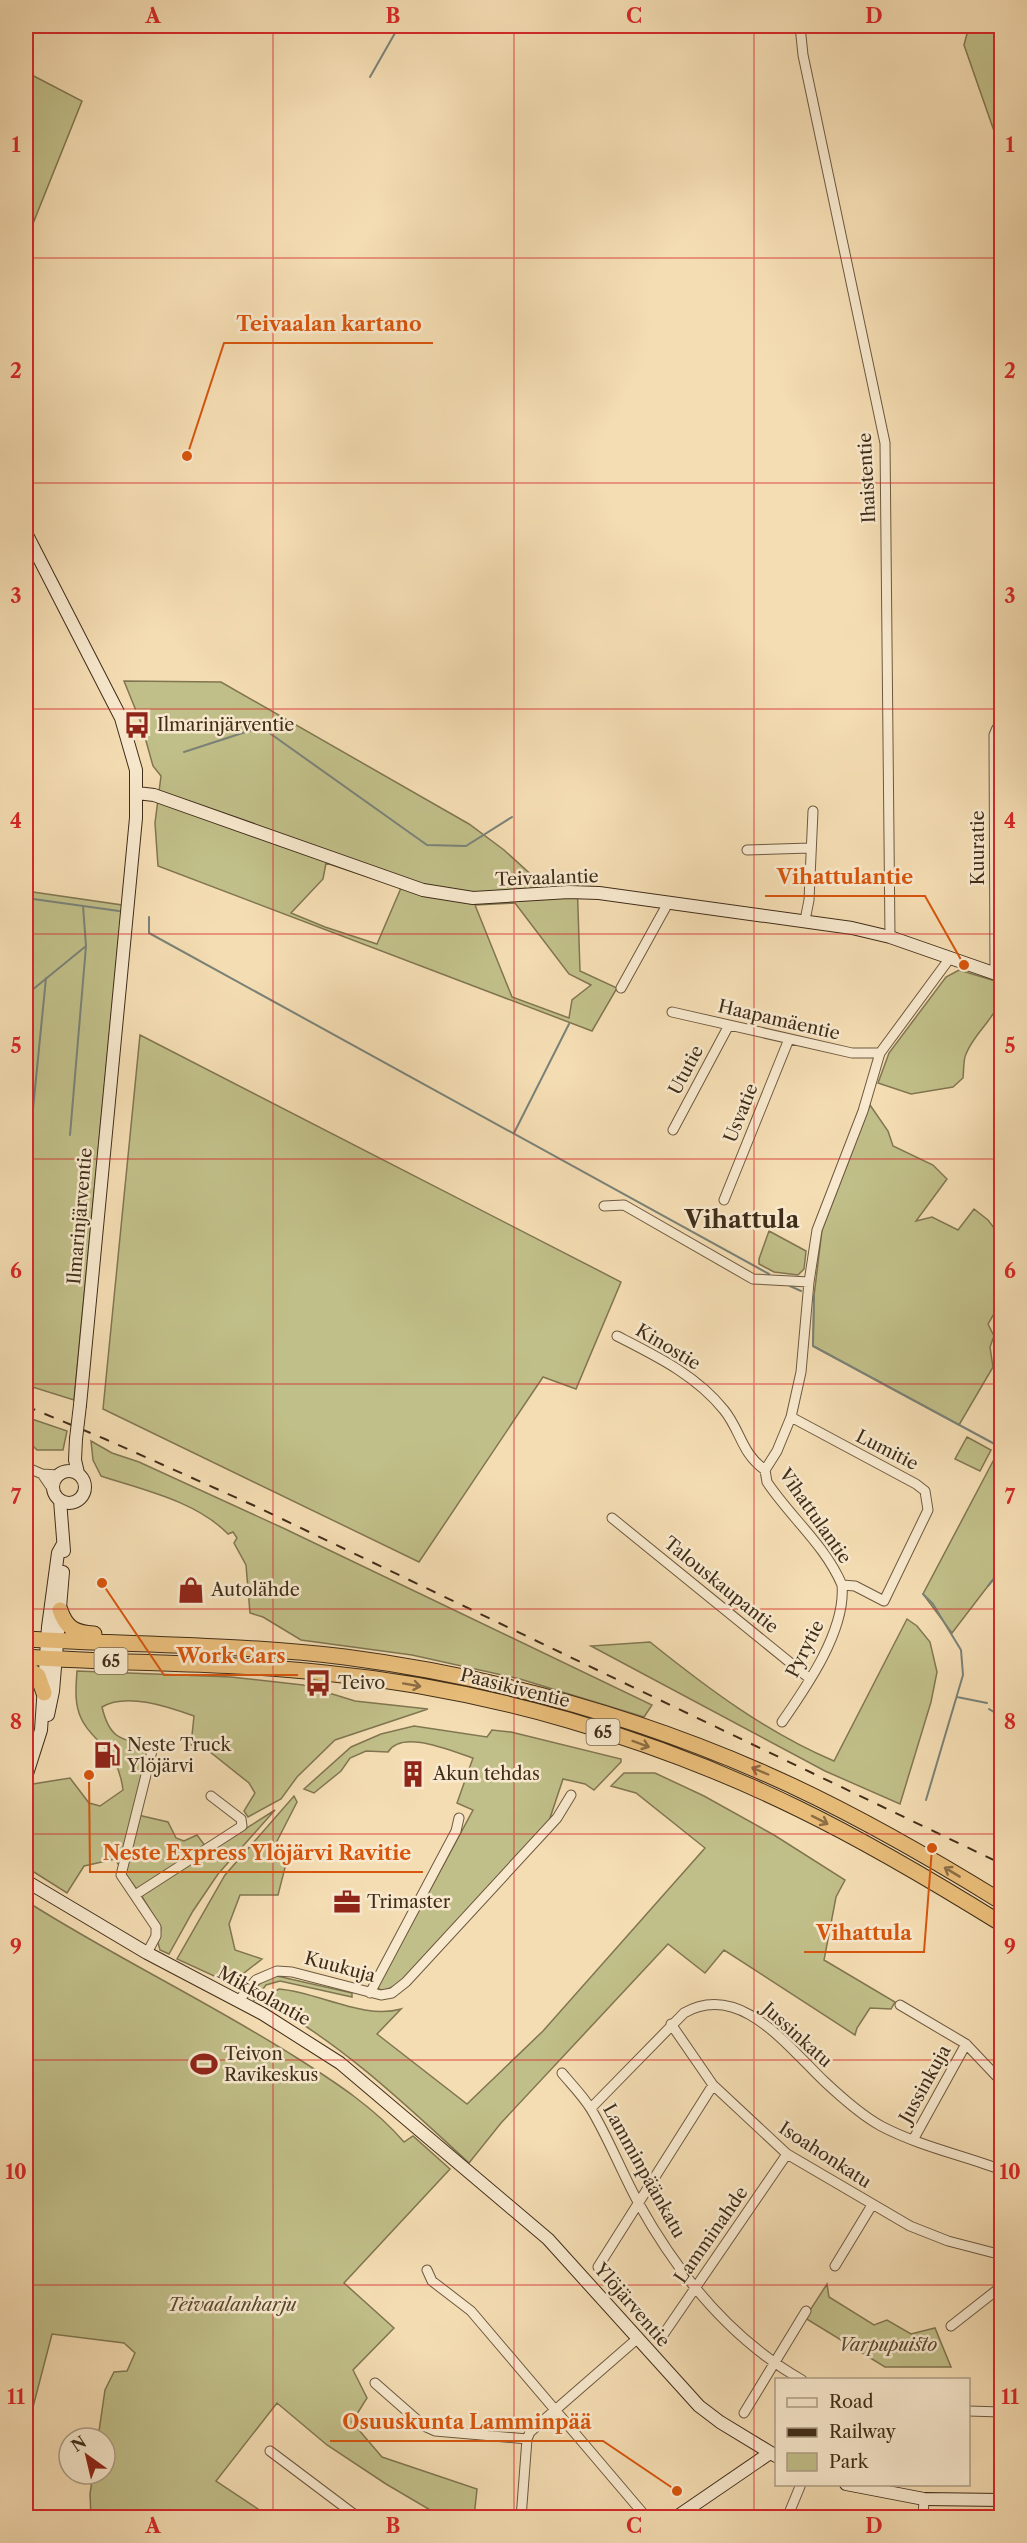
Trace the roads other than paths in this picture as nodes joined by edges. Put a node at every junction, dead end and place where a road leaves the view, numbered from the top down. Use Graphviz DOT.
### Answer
graph roads {
  1 [pos="800,26"];
  2 [pos="26,533"];
  3 [pos="1002,726"];
  4 [pos="137,793"];
  5 [pos="813,811"];
  6 [pos="810,848"];
  7 [pos="747,850"];
  8 [pos="668,903"];
  9 [pos="805,920"];
  10 [pos="890,937"];
  11 [pos="950,958"];
  12 [pos="998,975"];
  13 [pos="621,988"];
  14 [pos="672,1012"];
  15 [pos="729,1025"];
  16 [pos="789,1039"];
  17 [pos="880,1053"];
  18 [pos="673,1130"];
  19 [pos="723,1200"];
  20 [pos="604,1206"];
  21 [pos="809,1282"];
  22 [pos="617,1336"];
  23 [pos="791,1417"];
  24 [pos="26,1467"];
  25 [pos="765,1470"];
  26 [pos="67,1473"];
  27 [pos="42,1474"];
  28 [pos="62,1497"];
  29 [pos="612,1518"];
  30 [pos="63,1544"];
  31 [pos="842,1585"];
  32 [pos="884,1601"];
  33 [pos="60,1610"];
  34 [pos="26,1639"];
  35 [pos="52,1641"];
  36 [pos="152,1644"];
  37 [pos="26,1657"];
  38 [pos="51,1658"];
  39 [pos="26,1667"];
  40 [pos="809,1678"];
  41 [pos="44,1693"];
  42 [pos="782,1722"];
  43 [pos="41,1730"];
  44 [pos="152,1751"];
  45 [pos="26,1777"];
  46 [pos="571,1795"];
  47 [pos="210,1796"];
  48 [pos="459,1818"];
  49 [pos="26,1881"];
  50 [pos="135,1895"];
  51 [pos="1002,1902"];
  52 [pos="1002,1924"];
  53 [pos="147,1953"];
  54 [pos="370,1993"];
  55 [pos="239,2000"];
  56 [pos="900,2005"];
  57 [pos="671,2024"];
  58 [pos="966,2044"];
  59 [pos="562,2073"];
  60 [pos="1002,2082"];
  61 [pos="713,2085"];
  62 [pos="591,2108"];
  63 [pos="913,2140"];
  64 [pos="787,2154"];
  65 [pos="466,2170"];
  66 [pos="1002,2170"];
  67 [pos="638,2202"];
  68 [pos="872,2205"];
  69 [pos="1002,2255"];
  70 [pos="834,2266"];
  71 [pos="598,2267"];
  72 [pos="427,2270"];
  73 [pos="696,2286"];
  74 [pos="1002,2286"];
  75 [pos="806,2311"];
  76 [pos="951,2326"];
  77 [pos="663,2335"];
  78 [pos="638,2338"];
  79 [pos="775,2364"];
  80 [pos="800,2378"];
  81 [pos="375,2383"];
  82 [pos="555,2410"];
  83 [pos="970,2411"];
  84 [pos="1002,2412"];
  85 [pos="744,2413"];
  86 [pos="527,2439"];
  87 [pos="270,2451"];
  88 [pos="773,2455"];
  89 [pos="800,2486"];
  90 [pos="856,2486"];
  91 [pos="924,2499"];
  92 [pos="1002,2500"];
  93 [pos="359,2517"];
  94 [pos="521,2517"];
  95 [pos="647,2517"];
  96 [pos="675,2517"];
  97 [pos="787,2517"];
  98 [pos="923,2517"];
  1 -- 10 [label="street, Ihaistentie"];
  2 -- 4 [label="main road, Ilmarinjärventie"];
  3 -- 12 [label="street, Kuuratie"];
  4 -- 8 [label="main road, Teivaalantie"];
  4 -- 26 [label="main road, Ilmarinjärventie, bridge"];
  5 -- 6 [label="street"];
  6 -- 7 [label="street"];
  6 -- 9 [label="street"];
  8 -- 9 [label="main road, Teivaalantie"];
  8 -- 13 [label="street"];
  9 -- 10 [label="main road, Teivaalantie"];
  10 -- 11 [label="main road, Teivaalantie"];
  11 -- 12 [label="main road, Teivaalantie"];
  11 -- 17 [label="street, Vihattulantie"];
  14 -- 15 [label="street, Haapamäentie"];
  15 -- 16 [label="street, Haapamäentie"];
  15 -- 18 [label="street, Ututie"];
  16 -- 17 [label="street, Haapamäentie"];
  16 -- 19 [label="street, Usvatie"];
  17 -- 21 [label="street, Vihattulantie"];
  20 -- 21 [label="street"];
  21 -- 23 [label="street, Vihattulantie"];
  22 -- 25 [label="street, Kinostie"];
  23 -- 25 [label="street, Vihattulantie"];
  23 -- 32 [label="street, Lumitie"];
  24 -- 27 [label="street"];
  25 -- 31 [label="street, Vihattulantie"];
  26 -- 27 [label="street"];
  26 -- 28 [label="main road"];
  26 -- 28 [label="main road, Ilmarinjärventie"];
  27 -- 28 [label="street"];
  28 -- 30 [label="main road"];
  29 -- 40 [label="street, Talouskaupantie"];
  30 -- 33 [label="main road"];
  30 -- 35 [label="main road"];
  31 -- 32 [label="street, Vihattulantie"];
  31 -- 40 [label="street, Pyrytie"];
  33 -- 35 [label="main road"];
  33 -- 36 [label="highway"];
  34 -- 35 [label="highway, 65"];
  35 -- 36 [label="highway, Paasikiventie / 65"];
  35 -- 38 [label="main road"];
  51 -- 36 [label="highway, Paasikiventie / 65, one-way"];
  37 -- 38 [label="highway, 65"];
  38 -- 41 [label="main road"];
  38 -- 43 [label="main road"];
  38 -- 52 [label="highway, Paasikiventie / 65, one-way"];
  39 -- 41 [label="highway"];
  40 -- 42 [label="street, Pyrytie"];
  41 -- 43 [label="main road"];
  43 -- 45 [label="main road"];
  44 -- 50 [label="street"];
  46 -- 54 [label="street, Kuukuja"];
  47 -- 50 [label="street"];
  48 -- 54 [label="street"];
  49 -- 53 [label="main road, Mikkolantie"];
  50 -- 53 [label="street"];
  53 -- 55 [label="main road, Mikkolantie"];
  54 -- 55 [label="street, Kuukuja"];
  55 -- 65 [label="main road, Mikkolantie"];
  56 -- 58 [label="street"];
  57 -- 61 [label="street, Isoahonkatu"];
  57 -- 62 [label="street, Jussinkatu"];
  57 -- 63 [label="street, Jussinkatu"];
  58 -- 60 [label="street"];
  58 -- 63 [label="street, Jussinkuja"];
  59 -- 62 [label="street, Lamminpäänkatu"];
  61 -- 64 [label="street, Isoahonkatu"];
  61 -- 67 [label="street"];
  62 -- 67 [label="street, Lamminpäänkatu"];
  63 -- 66 [label="street, Jussinkatu"];
  64 -- 68 [label="street, Isoahonkatu"];
  64 -- 73 [label="street, Lamminahde"];
  65 -- 78 [label="main road, Ylöjärventie"];
  67 -- 71 [label="street"];
  67 -- 73 [label="street, Lamminpäänkatu"];
  68 -- 69 [label="street, Isoahonkatu"];
  68 -- 70 [label="street"];
  72 -- 82 [label="street"];
  73 -- 77 [label="street, Lamminahde"];
  73 -- 79 [label="street, Lamminpäänkatu"];
  74 -- 76 [label="street"];
  75 -- 79 [label="street"];
  78 -- 82 [label="street"];
  78 -- 88 [label="main road, Ylöjärventie"];
  79 -- 80 [label="street, Lamminpäänkatu"];
  79 -- 85 [label="street"];
  81 -- 86 [label="street"];
  82 -- 86 [label="street"];
  82 -- 95 [label="street"];
  83 -- 84 [label="street"];
  86 -- 94 [label="street"];
  87 -- 93 [label="street"];
  88 -- 96 [label="main road"];
  89 -- 97 [label="street"];
  90 -- 91 [label="main road"];
  91 -- 92 [label="main road"];
  91 -- 98 [label="street"];
}
